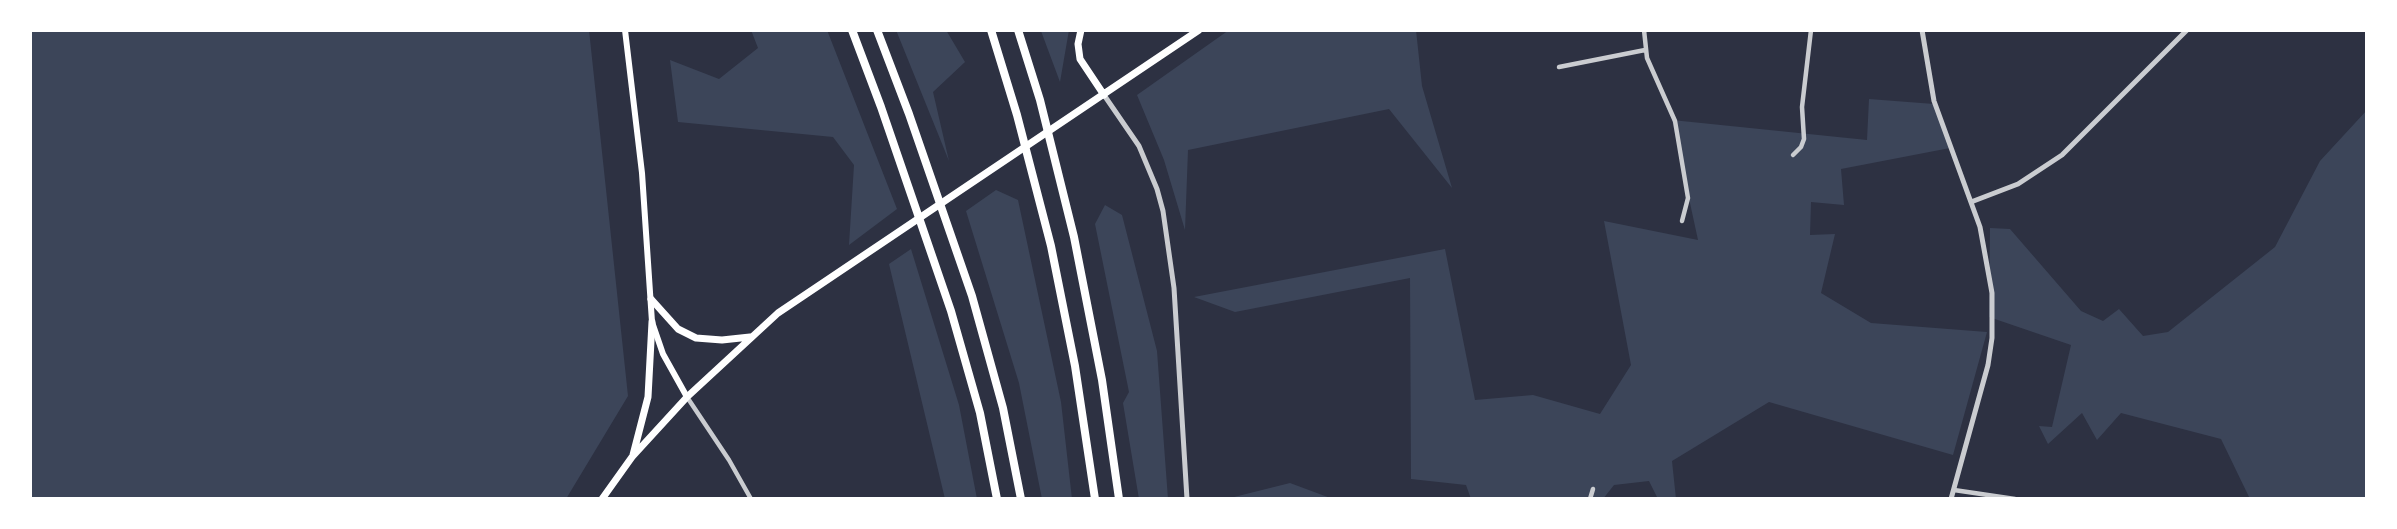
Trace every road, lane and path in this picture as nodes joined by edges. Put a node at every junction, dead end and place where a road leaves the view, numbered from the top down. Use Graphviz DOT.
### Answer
graph roads {
  1 [pos="625,30"];
  2 [pos="852,30"];
  3 [pos="877,30"];
  4 [pos="991,30"];
  5 [pos="1018,30"];
  6 [pos="1081,30"];
  7 [pos="1199,30"];
  8 [pos="1644,30"];
  9 [pos="1811,30"];
  10 [pos="1922,30"];
  11 [pos="2187,30"];
  12 [pos="1645,50"];
  13 [pos="1559,67"];
  14 [pos="1104,94"];
  15 [pos="1793,155"];
  16 [pos="1971,202"];
  17 [pos="1682,221"];
  18 [pos="651,299"];
  19 [pos="652,322"];
  20 [pos="750,337"];
  21 [pos="687,397"];
  22 [pos="632,458"];
  23 [pos="1593,489"];
  24 [pos="1954,490"];
  25 [pos="602,499"];
  26 [pos="751,499"];
  27 [pos="997,499"];
  28 [pos="1021,499"];
  29 [pos="1095,499"];
  30 [pos="1119,499"];
  31 [pos="1187,499"];
  32 [pos="1590,499"];
  33 [pos="1951,499"];
  34 [pos="2015,499"];
  1 -- 18 [label="main road"];
  2 -- 27 [label="highway"];
  3 -- 28 [label="highway"];
  4 -- 29 [label="highway"];
  5 -- 30 [label="highway"];
  6 -- 14 [label="main road"];
  7 -- 14 [label="main road"];
  8 -- 12 [label="street"];
  9 -- 15 [label="street"];
  10 -- 16 [label="street"];
  11 -- 16 [label="street"];
  12 -- 13 [label="street"];
  12 -- 17 [label="street"];
  14 -- 20 [label="main road"];
  14 -- 31 [label="street"];
  16 -- 24 [label="street"];
  18 -- 19 [label="main road"];
  18 -- 20 [label="main road"];
  19 -- 21 [label="main road"];
  19 -- 22 [label="main road"];
  20 -- 21 [label="main road"];
  21 -- 22 [label="main road"];
  21 -- 26 [label="street"];
  22 -- 25 [label="main road"];
  23 -- 32 [label="street"];
  24 -- 33 [label="street"];
  24 -- 34 [label="street"];
}
